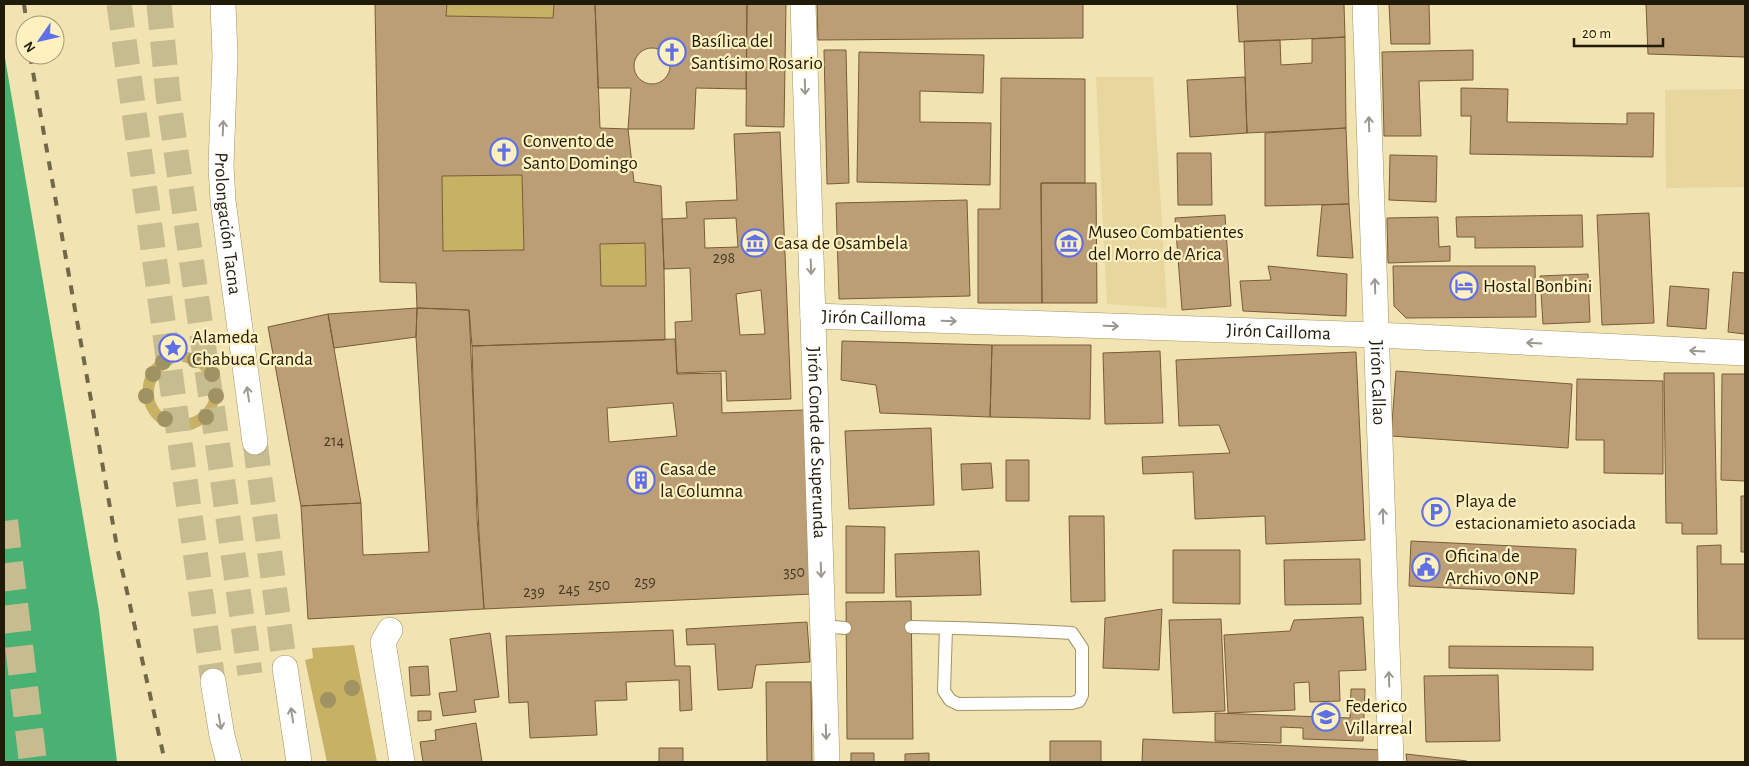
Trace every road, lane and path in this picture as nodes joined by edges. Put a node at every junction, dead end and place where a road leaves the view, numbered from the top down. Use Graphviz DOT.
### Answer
graph roads {
  1 [pos="223,4"];
  2 [pos="803,4"];
  3 [pos="1365,4"];
  4 [pos="812,316"];
  5 [pos="1377,335"];
  6 [pos="1745,353"];
  7 [pos="255,442"];
  8 [pos="911,627"];
  9 [pos="946,628"];
  10 [pos="390,630"];
  11 [pos="285,668"];
  12 [pos="212,681"];
  13 [pos="229,762"];
  14 [pos="299,762"];
  15 [pos="402,762"];
  16 [pos="827,762"];
  17 [pos="1392,762"];
  7 -- 1 [label="street, Prolongación Tacna, one-way"];
  2 -- 4 [label="street, Jirón Conde de Superunda, one-way"];
  5 -- 3 [label="street, Jirón Callao, one-way"];
  4 -- 5 [label="street, Jirón Cailloma, one-way"];
  4 -- 16 [label="street, Jirón Conde de Superunda, one-way"];
  6 -- 5 [label="street, Jirón Cailloma, one-way"];
  17 -- 5 [label="street, Jirón Callao, one-way"];
  8 -- 9 [label="lane"];
  9 -- 9 [label="lane"];
  10 -- 15 [label="street"];
  14 -- 11 [label="street, one-way"];
  12 -- 13 [label="street, one-way"];
}
